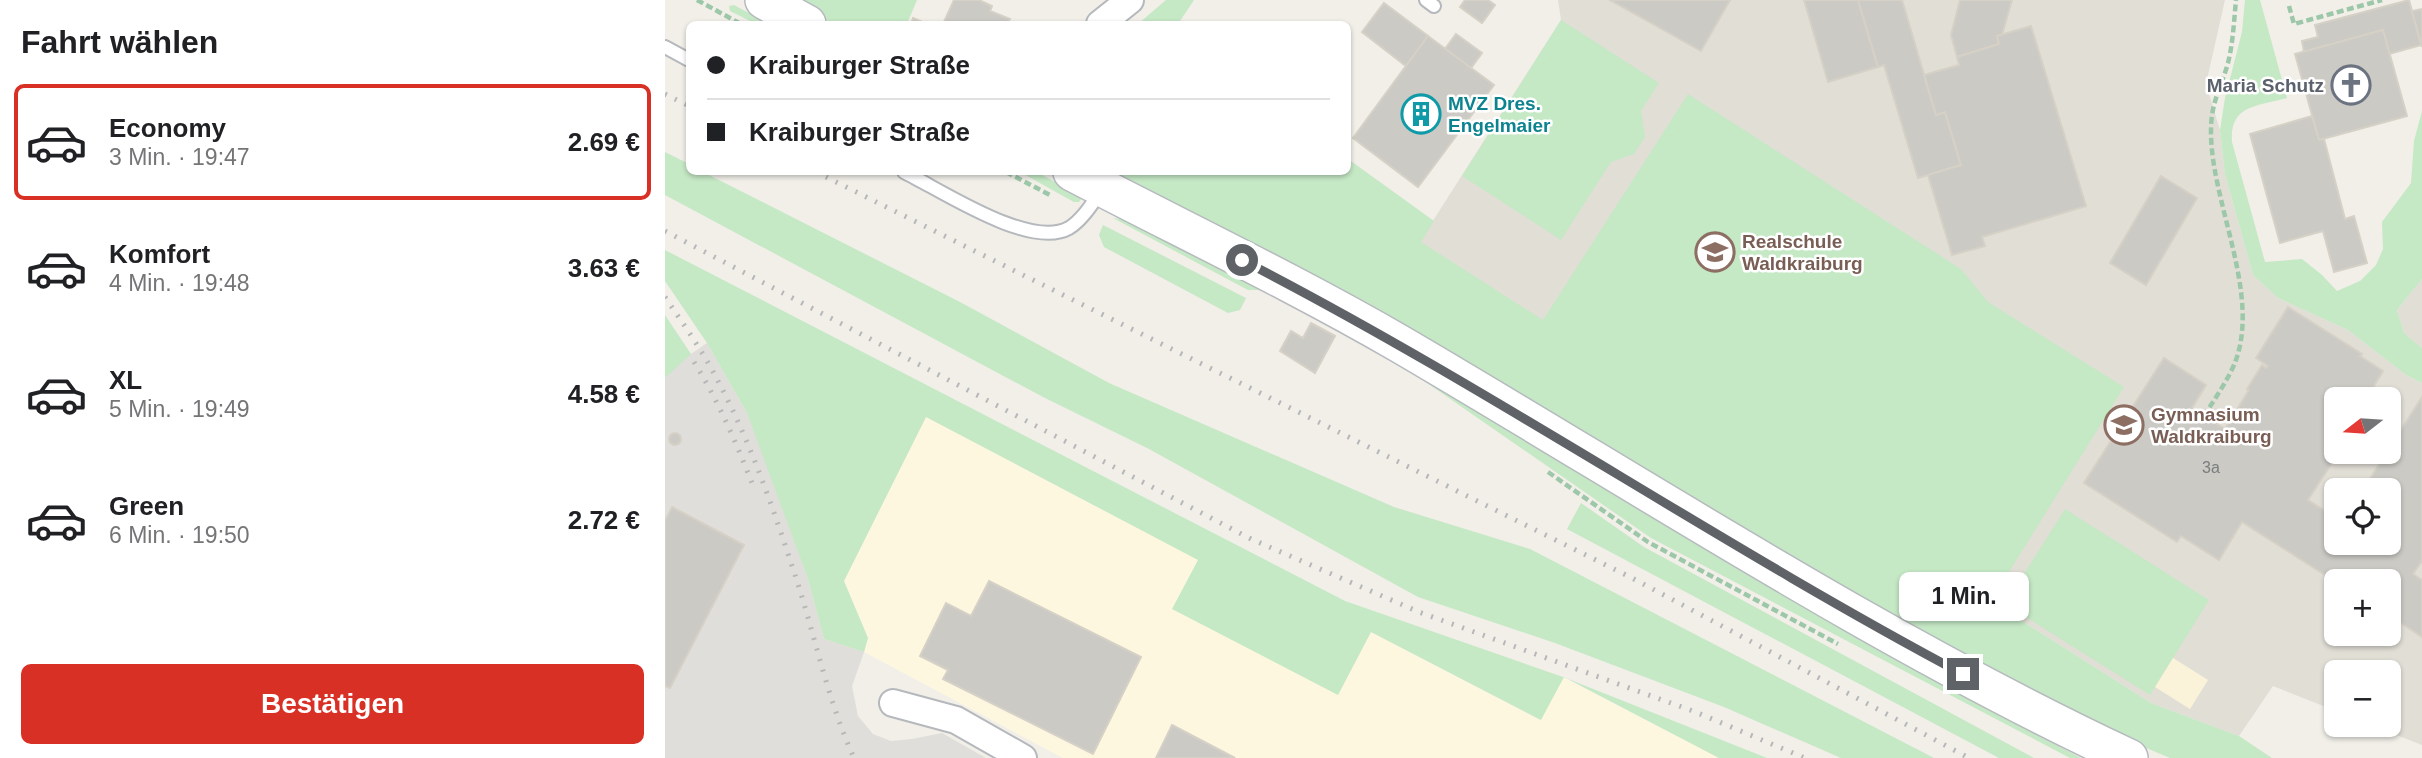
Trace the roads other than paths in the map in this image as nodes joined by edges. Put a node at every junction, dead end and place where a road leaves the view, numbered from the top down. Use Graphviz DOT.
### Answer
graph roads {
  1 [pos="764,0"];
  2 [pos="1130,0"];
  3 [pos="802,21"];
  4 [pos="1104,21"];
  5 [pos="665,47"];
  6 [pos="686,58"];
  7 [pos="910,175"];
  8 [pos="1088,180"];
  9 [pos="893,704"];
  10 [pos="1023,758"];
  11 [pos="2129,758"];
  1 -- 3 [label="main road"];
  2 -- 4 [label="street"];
  5 -- 6 [label="lane"];
  7 -- 8 [label="lane"];
  8 -- 11 [label="main road"];
  9 -- 10 [label="street"];
}
